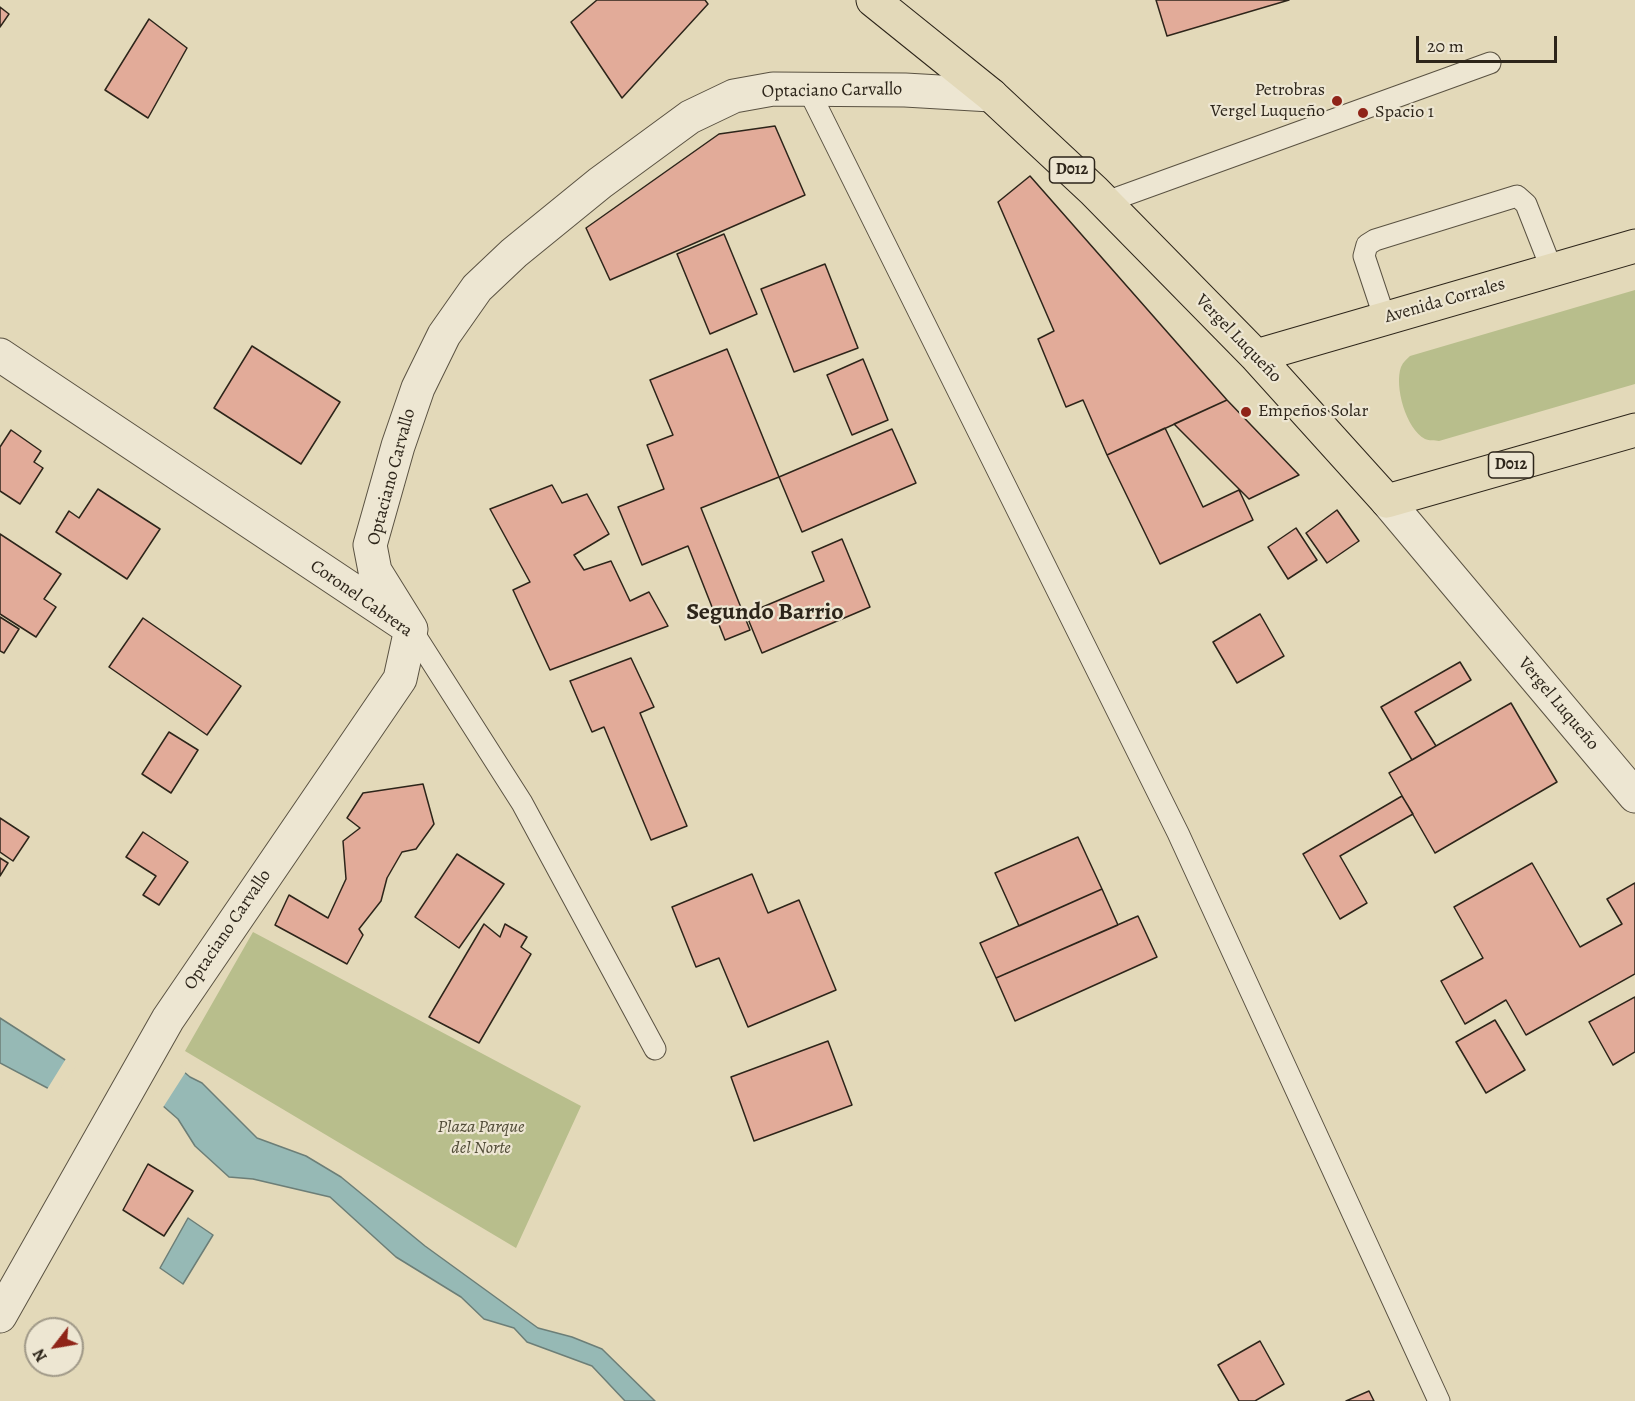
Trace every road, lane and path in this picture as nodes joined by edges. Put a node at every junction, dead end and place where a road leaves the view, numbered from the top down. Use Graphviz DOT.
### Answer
graph roads {
  1 [pos="873,0"];
  2 [pos="1490,63"];
  3 [pos="808,89"];
  4 [pos="991,95"];
  5 [pos="1106,202"];
  6 [pos="1635,246"];
  7 [pos="1552,270"];
  8 [pos="1385,319"];
  9 [pos="1256,356"];
  10 [pos="3,364"];
  11 [pos="1635,430"];
  12 [pos="1388,501"];
  13 [pos="411,629"];
  14 [pos="1635,796"];
  15 [pos="655,1049"];
  16 [pos="0,1316"];
  17 [pos="1439,1401"];
  1 -- 4 [label="main road, Vergel Luqueño / D012"];
  2 -- 5 [label="lane"];
  3 -- 4 [label="street, Optaciano Carvallo"];
  3 -- 13 [label="street, Optaciano Carvallo"];
  3 -- 17 [label="lane"];
  4 -- 5 [label="main road, Vergel Luqueño / D012"];
  5 -- 9 [label="main road, Vergel Luqueño / D012"];
  6 -- 7 [label="main road, Avenida Corrales"];
  7 -- 8 [label="main road, Avenida Corrales"];
  7 -- 8 [label="lane"];
  8 -- 9 [label="main road, Avenida Corrales"];
  9 -- 12 [label="main road, Vergel Luqueño / D012"];
  10 -- 13 [label="street, Coronel Cabrera"];
  11 -- 12 [label="main road, D012"];
  12 -- 14 [label="street, Vergel Luqueño"];
  13 -- 15 [label="lane, Coronel Cabrera"];
  13 -- 16 [label="street, Optaciano Carvallo"];
}
